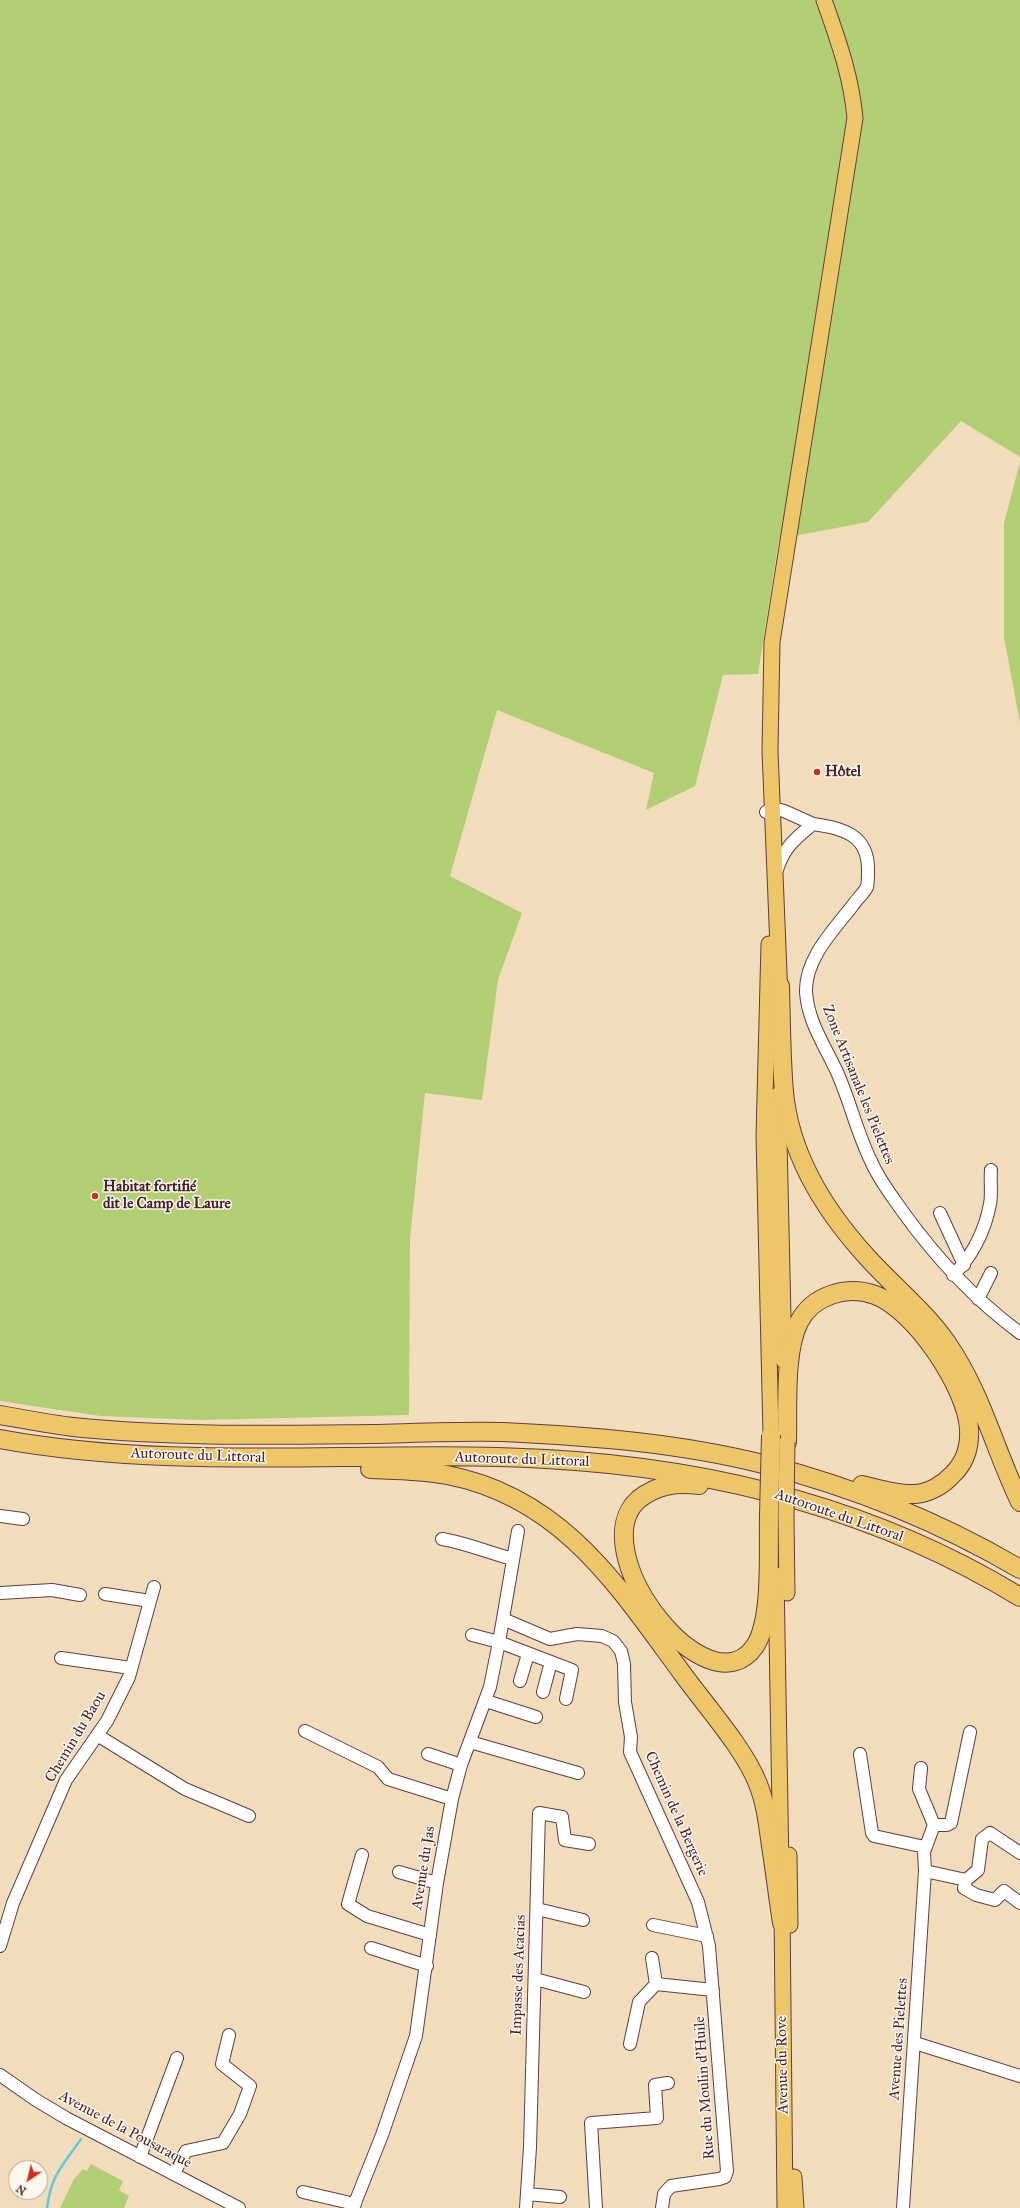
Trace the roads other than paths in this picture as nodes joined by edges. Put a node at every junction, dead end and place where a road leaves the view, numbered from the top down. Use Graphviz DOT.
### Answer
graph roads {
  1 [pos="824,0"];
  2 [pos="770,820"];
  3 [pos="813,824"];
  4 [pos="794,840"];
  5 [pos="776,875"];
  6 [pos="780,986"];
  7 [pos="991,1170"];
  8 [pos="940,1214"];
  9 [pos="964,1265"];
  10 [pos="992,1274"];
  11 [pos="953,1275"];
  12 [pos="978,1299"];
  13 [pos="1020,1333"];
  14 [pos="0,1415"];
  15 [pos="501,1432"];
  16 [pos="776,1434"];
  17 [pos="0,1439"];
  18 [pos="166,1457"];
  19 [pos="1020,1502"];
  20 [pos="777,1515"];
  21 [pos="0,1516"];
  22 [pos="23,1519"];
  23 [pos="518,1531"];
  24 [pos="442,1538"];
  25 [pos="514,1559"];
  26 [pos="1020,1569"];
  27 [pos="980,1575"];
  28 [pos="154,1587"];
  29 [pos="0,1593"];
  30 [pos="105,1594"];
  31 [pos="80,1595"];
  32 [pos="1020,1598"];
  33 [pos="150,1602"];
  34 [pos="503,1619"];
  35 [pos="472,1635"];
  36 [pos="499,1642"];
  37 [pos="528,1654"];
  38 [pos="61,1658"];
  39 [pos="551,1662"];
  40 [pos="131,1668"];
  41 [pos="520,1681"];
  42 [pos="543,1692"];
  43 [pos="566,1699"];
  44 [pos="486,1702"];
  45 [pos="536,1717"];
  46 [pos="305,1731"];
  47 [pos="970,1732"];
  48 [pos="97,1735"];
  49 [pos="470,1742"];
  50 [pos="428,1754"];
  51 [pos="860,1754"];
  52 [pos="461,1765"];
  53 [pos="921,1768"];
  54 [pos="578,1773"];
  55 [pos="452,1799"];
  56 [pos="249,1816"];
  57 [pos="934,1825"];
  58 [pos="589,1844"];
  59 [pos="925,1847"];
  60 [pos="1017,1847"];
  61 [pos="362,1855"];
  62 [pos="925,1871"];
  63 [pos="398,1872"];
  64 [pos="966,1880"];
  65 [pos="437,1883"];
  66 [pos="1020,1903"];
  67 [pos="537,1909"];
  68 [pos="583,1920"];
  69 [pos="782,1922"];
  70 [pos="653,1925"];
  71 [pos="430,1935"];
  72 [pos="707,1936"];
  73 [pos="0,1946"];
  74 [pos="371,1948"];
  75 [pos="652,1958"];
  76 [pos="426,1966"];
  77 [pos="535,1980"];
  78 [pos="656,1984"];
  79 [pos="713,1990"];
  80 [pos="584,1992"];
  81 [pos="229,2034"];
  82 [pos="915,2043"];
  83 [pos="630,2044"];
  84 [pos="177,2058"];
  85 [pos="0,2075"];
  86 [pos="1020,2076"];
  87 [pos="668,2083"];
  88 [pos="140,2157"];
  89 [pos="174,2173"];
  90 [pos="303,2192"];
  91 [pos="527,2194"];
  92 [pos="560,2197"];
  93 [pos="354,2206"];
  94 [pos="239,2208"];
  95 [pos="526,2208"];
  96 [pos="596,2208"];
  97 [pos="662,2208"];
  98 [pos="785,2208"];
  99 [pos="796,2208"];
  100 [pos="903,2208"];
  1 -- 2 [label="main road"];
  2 -- 3 [label="street, Zone Artisanale les Pielettes"];
  2 -- 4 [label="street"];
  2 -- 5 [label="main road"];
  2 -- 16 [label="main road"];
  3 -- 4 [label="street"];
  3 -- 11 [label="street, Zone Artisanale les Pielettes"];
  4 -- 5 [label="street"];
  5 -- 6 [label="main road"];
  6 -- 16 [label="main road"];
  6 -- 19 [label="highway"];
  7 -- 9 [label="street"];
  8 -- 9 [label="street"];
  9 -- 11 [label="street"];
  10 -- 12 [label="street"];
  11 -- 12 [label="street, Zone Artisanale les Pielettes"];
  12 -- 13 [label="street, Zone Artisanale les Pielettes"];
  14 -- 15 [label="highway, Autoroute du Littoral"];
  15 -- 16 [label="highway"];
  15 -- 26 [label="highway, Autoroute du Littoral"];
  16 -- 20 [label="highway, bridge"];
  17 -- 18 [label="highway, Autoroute du Littoral"];
  18 -- 27 [label="highway, Autoroute du Littoral"];
  18 -- 69 [label="highway"];
  20 -- 27 [label="highway"];
  20 -- 69 [label="main road, Avenue du Rove"];
  20 -- 99 [label="main road"];
  21 -- 22 [label="street"];
  23 -- 25 [label="street, Avenue du Jas"];
  24 -- 25 [label="street"];
  25 -- 34 [label="street, Avenue du Jas"];
  27 -- 32 [label="highway, Autoroute du Littoral"];
  28 -- 33 [label="street, Chemin du Baou"];
  29 -- 31 [label="street"];
  30 -- 33 [label="street"];
  33 -- 40 [label="street, Chemin du Baou"];
  34 -- 36 [label="street, Avenue du Jas"];
  34 -- 72 [label="street, Chemin de la Bergerie"];
  35 -- 36 [label="street"];
  36 -- 37 [label="street"];
  36 -- 44 [label="street, Avenue du Jas"];
  37 -- 39 [label="street"];
  37 -- 41 [label="street"];
  38 -- 40 [label="street"];
  39 -- 42 [label="street"];
  39 -- 43 [label="street"];
  40 -- 48 [label="street, Chemin du Baou"];
  44 -- 45 [label="street"];
  44 -- 49 [label="street, Avenue du Jas"];
  46 -- 55 [label="street"];
  47 -- 57 [label="street"];
  48 -- 56 [label="street"];
  48 -- 73 [label="street, Chemin du Baou"];
  49 -- 52 [label="street, Avenue du Jas"];
  49 -- 54 [label="street"];
  50 -- 52 [label="street"];
  51 -- 59 [label="street"];
  52 -- 55 [label="street, Avenue du Jas"];
  53 -- 57 [label="street"];
  55 -- 65 [label="street, Avenue du Jas"];
  57 -- 59 [label="street, Avenue des Pielettes"];
  58 -- 67 [label="street, Impasse des Acacias"];
  59 -- 62 [label="street, Avenue des Pielettes"];
  60 -- 64 [label="street"];
  61 -- 71 [label="street"];
  62 -- 64 [label="street"];
  62 -- 82 [label="street, Avenue des Pielettes"];
  63 -- 65 [label="street"];
  64 -- 66 [label="street"];
  65 -- 71 [label="street, Avenue du Jas"];
  67 -- 68 [label="street"];
  67 -- 77 [label="street, Impasse des Acacias"];
  69 -- 98 [label="main road, Avenue du Rove"];
  70 -- 72 [label="street"];
  71 -- 76 [label="street, Avenue du Jas"];
  72 -- 79 [label="street, Chemin de la Bergerie"];
  74 -- 76 [label="street"];
  75 -- 78 [label="street"];
  76 -- 93 [label="street, Avenue du Jas"];
  77 -- 80 [label="street"];
  77 -- 91 [label="street, Impasse des Acacias"];
  78 -- 79 [label="street"];
  78 -- 83 [label="street"];
  79 -- 97 [label="street, Rue du Moulin d'Huile"];
  81 -- 89 [label="street"];
  82 -- 86 [label="street"];
  82 -- 100 [label="street, Avenue des Pielettes"];
  84 -- 88 [label="street"];
  85 -- 88 [label="street, Avenue de la Pousaraque"];
  87 -- 96 [label="street"];
  88 -- 89 [label="street, Avenue de la Pousaraque"];
  89 -- 94 [label="street, Avenue de la Pousaraque"];
  90 -- 93 [label="street"];
  91 -- 92 [label="street"];
  91 -- 95 [label="street, Impasse des Acacias"];
}
